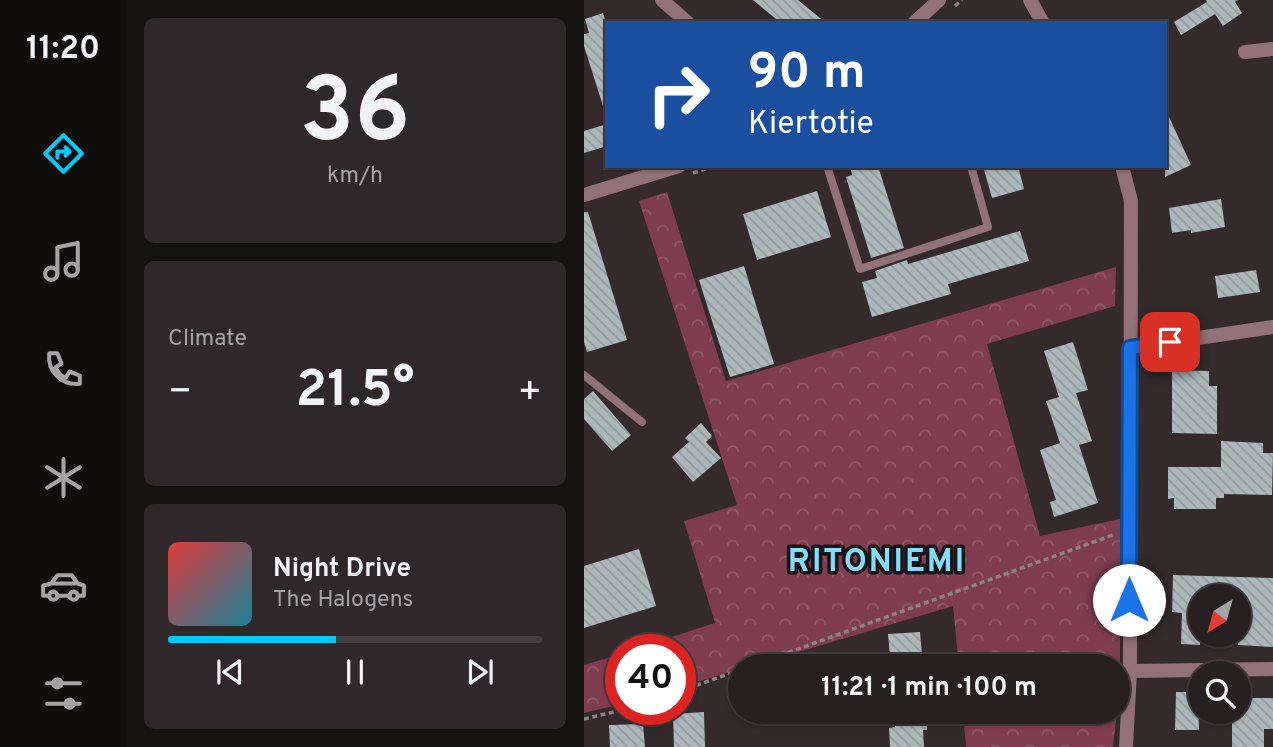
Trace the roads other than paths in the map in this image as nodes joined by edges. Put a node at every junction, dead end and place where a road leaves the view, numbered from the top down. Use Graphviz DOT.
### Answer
graph roads {
  1 [pos="662,0"];
  2 [pos="939,0"];
  3 [pos="1030,0"];
  4 [pos="686,21"];
  5 [pos="916,21"];
  6 [pos="1042,21"];
  7 [pos="1272,49"];
  8 [pos="1245,52"];
  9 [pos="672,168"];
  10 [pos="828,168"];
  11 [pos="972,168"];
  12 [pos="1123,168"];
  13 [pos="584,194"];
  14 [pos="1272,327"];
  15 [pos="1130,348"];
  16 [pos="584,375"];
  17 [pos="642,422"];
  18 [pos="1130,654"];
  19 [pos="1272,669"];
  20 [pos="1130,671"];
  21 [pos="1127,724"];
  22 [pos="1126,747"];
  1 -- 4 [label="street"];
  2 -- 5 [label="street"];
  3 -- 6 [label="street"];
  7 -- 8 [label="street"];
  9 -- 13 [label="street"];
  10 -- 11 [label="lane"];
  12 -- 15 [label="street"];
  14 -- 15 [label="street"];
  15 -- 18 [label="street"];
  16 -- 17 [label="lane"];
  19 -- 20 [label="street"];
  21 -- 22 [label="street"];
}
